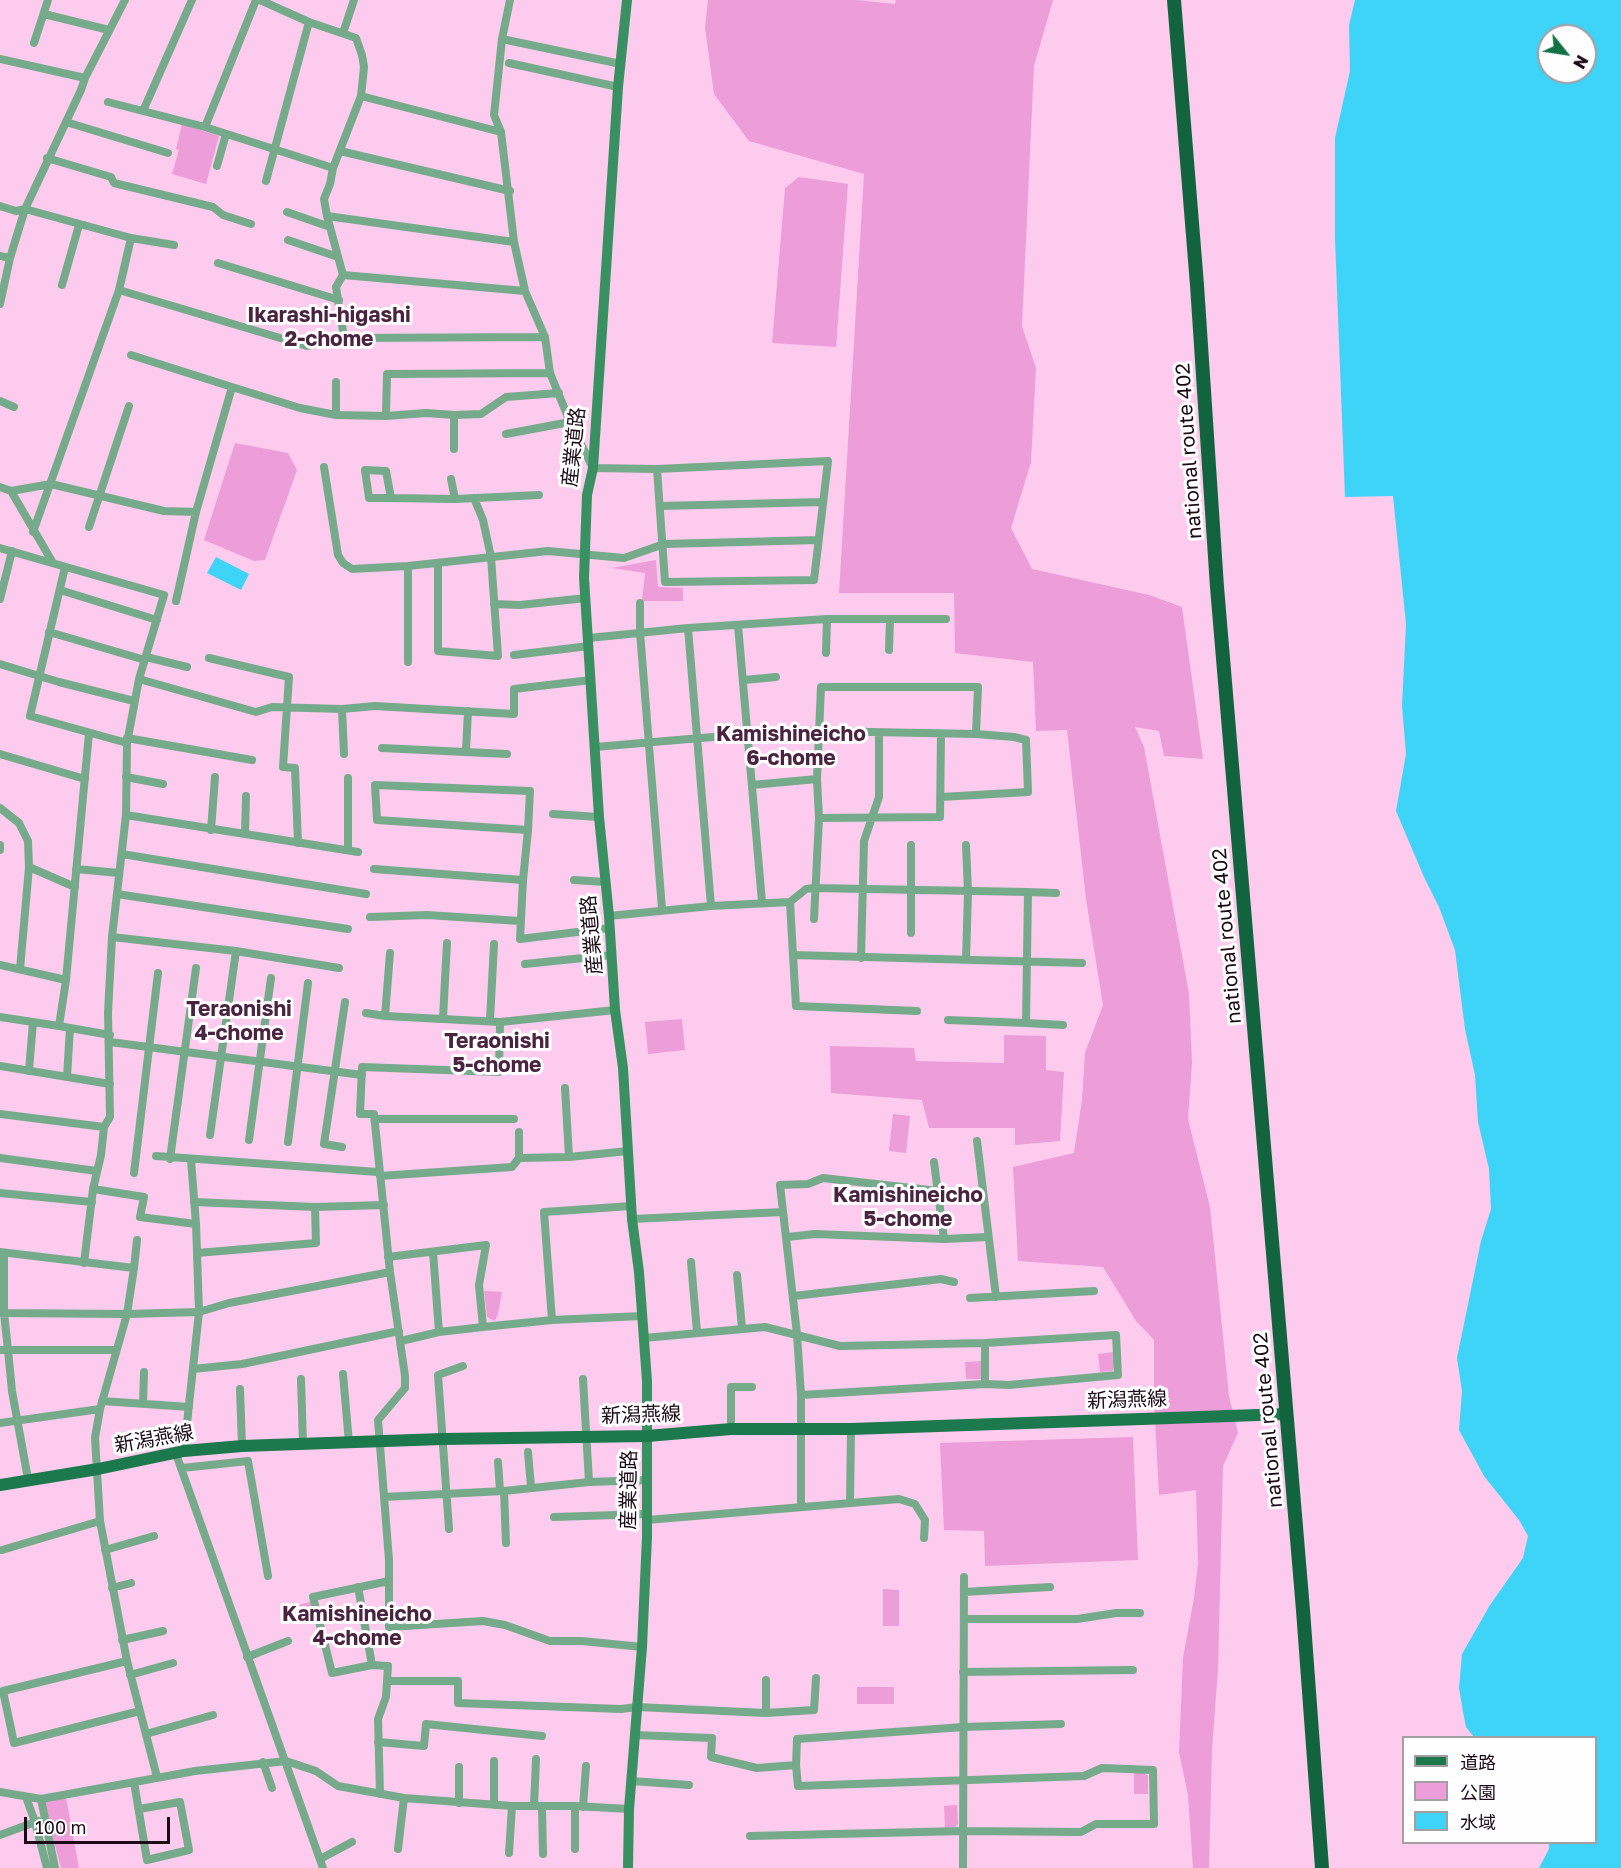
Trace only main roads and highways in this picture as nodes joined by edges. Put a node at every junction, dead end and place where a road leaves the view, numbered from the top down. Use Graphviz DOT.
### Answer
graph roads {
  1 [pos="1174,0"];
  2 [pos="1287,1414"];
  3 [pos="0,1485"];
  4 [pos="1322,1868"];
  1 -- 2 [label="highway, national route 402"];
  2 -- 3 [label="main road, 新潟燕線"];
  2 -- 4 [label="highway, national route 402"];
}
